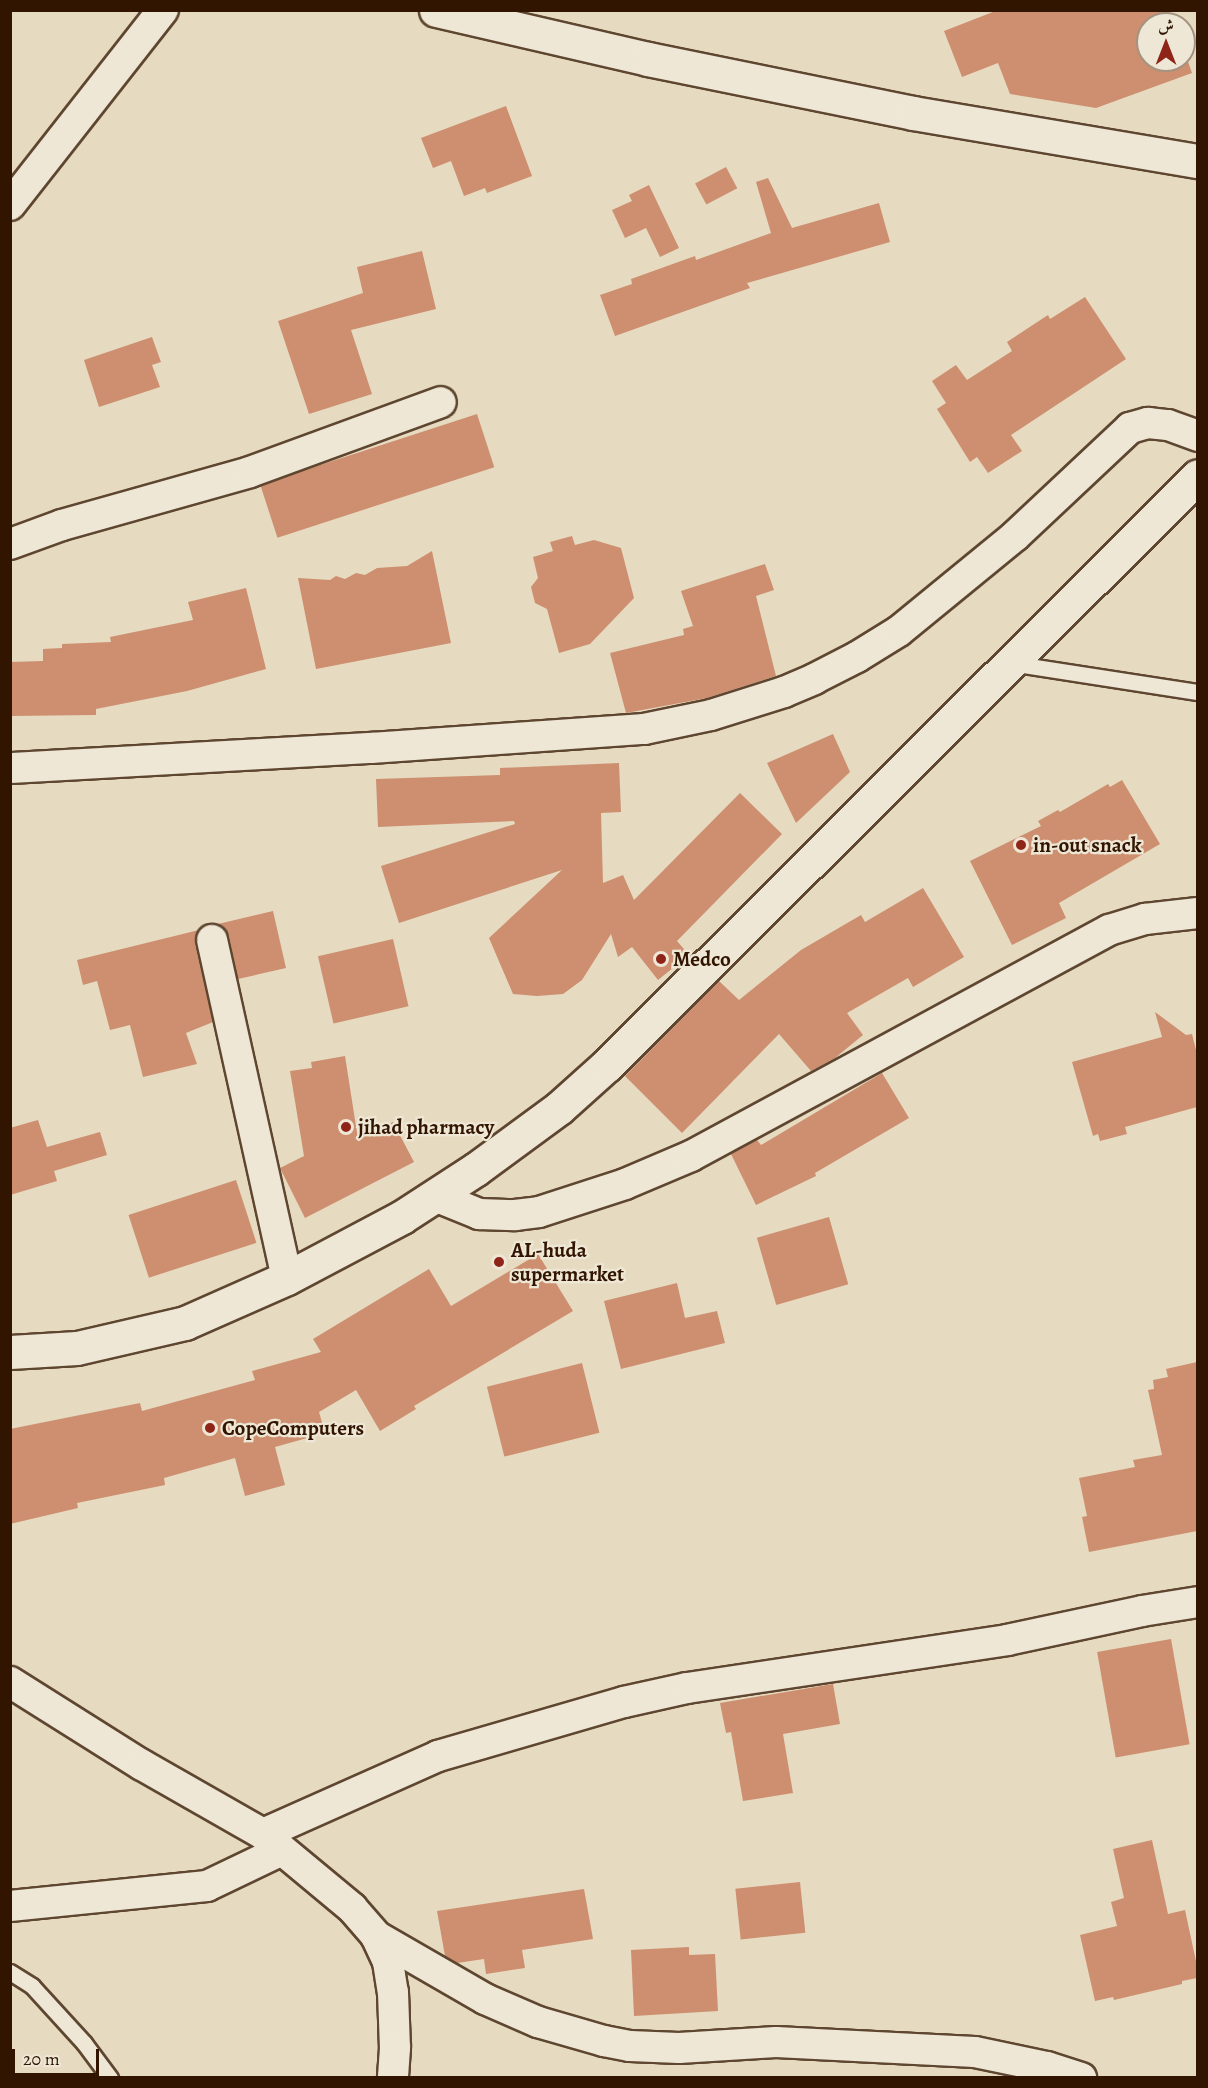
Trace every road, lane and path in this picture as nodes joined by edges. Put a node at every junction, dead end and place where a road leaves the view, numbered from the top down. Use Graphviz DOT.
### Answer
graph roads {
  1 [pos="163,10"];
  2 [pos="436,10"];
  3 [pos="1197,160"];
  4 [pos="10,205"];
  5 [pos="441,402"];
  6 [pos="1197,436"];
  7 [pos="1197,476"];
  8 [pos="10,544"];
  9 [pos="1010,663"];
  10 [pos="1197,692"];
  11 [pos="10,768"];
  12 [pos="1197,913"];
  13 [pos="212,940"];
  14 [pos="435,1196"];
  15 [pos="287,1278"];
  16 [pos="10,1352"];
  17 [pos="1197,1602"];
  18 [pos="10,1682"];
  19 [pos="271,1842"];
  20 [pos="10,1906"];
  21 [pos="376,1935"];
  22 [pos="10,1972"];
  23 [pos="110,2078"];
  24 [pos="393,2078"];
  25 [pos="1082,2078"];
  1 -- 4 [label="street"];
  2 -- 3 [label="main road"];
  5 -- 8 [label="street"];
  6 -- 11 [label="street"];
  7 -- 9 [label="main road"];
  9 -- 10 [label="lane"];
  9 -- 14 [label="main road"];
  12 -- 14 [label="street"];
  13 -- 15 [label="street"];
  14 -- 15 [label="main road"];
  15 -- 16 [label="main road"];
  17 -- 19 [label="street"];
  18 -- 19 [label="street"];
  19 -- 20 [label="street"];
  19 -- 21 [label="street"];
  21 -- 24 [label="street"];
  21 -- 25 [label="street"];
  22 -- 23 [label="lane"];
}
